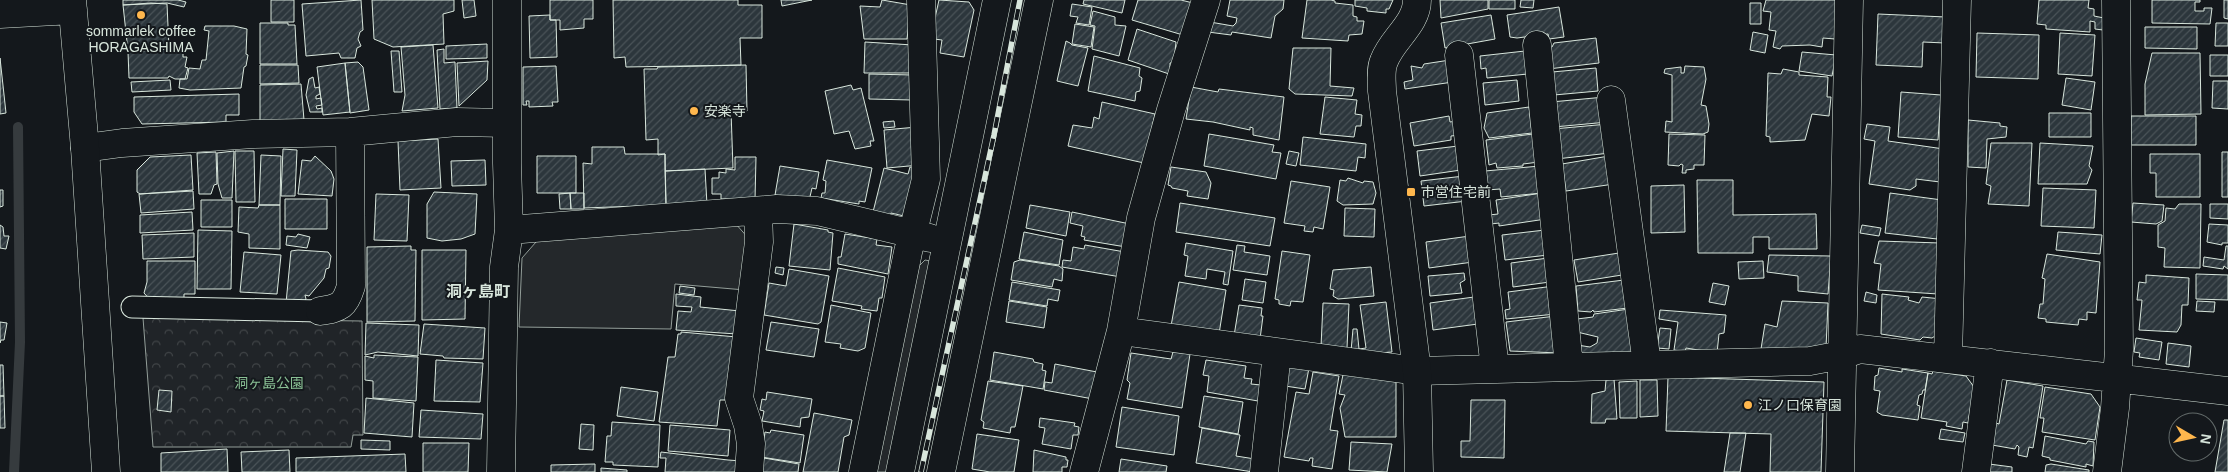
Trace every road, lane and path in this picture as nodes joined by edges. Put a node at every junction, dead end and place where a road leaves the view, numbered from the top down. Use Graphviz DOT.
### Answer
graph roads {
  1 [pos="507,0"];
  2 [pos="921,0"];
  3 [pos="997,0"];
  4 [pos="1039,0"];
  5 [pos="1206,0"];
  6 [pos="1417,0"];
  7 [pos="1849,0"];
  8 [pos="1957,0"];
  9 [pos="2116,0"];
  10 [pos="73,5"];
  11 [pos="0,14"];
  12 [pos="1536,45"];
  13 [pos="1459,55"];
  14 [pos="1611,100"];
  15 [pos="507,123"];
  16 [pos="350,132"];
  17 [pos="85,148"];
  18 [pos="758,211"];
  19 [pos="509,230"];
  20 [pos="913,234"];
  21 [pos="948,243"];
  22 [pos="132,307"];
  23 [pos="320,311"];
  24 [pos="1121,331"];
  25 [pos="1277,353"];
  26 [pos="1842,355"];
  27 [pos="1948,358"];
  28 [pos="1990,363"];
  29 [pos="1647,364"];
  30 [pos="1568,366"];
  31 [pos="1495,369"];
  32 [pos="1417,371"];
  33 [pos="2118,378"];
  34 [pos="2228,391"];
  35 [pos="104,471"];
  36 [pos="501,472"];
  37 [pos="749,472"];
  38 [pos="864,472"];
  39 [pos="900,472"];
  40 [pos="941,472"];
  41 [pos="1084,472"];
  42 [pos="1264,472"];
  43 [pos="1419,472"];
  44 [pos="1840,472"];
  45 [pos="1976,472"];
  46 [pos="2107,472"];
  1 -- 15 [label="street"];
  2 -- 20 [label="street"];
  3 -- 21 [label="street"];
  4 -- 40 [label="street"];
  5 -- 24 [label="street"];
  6 -- 32 [label="street"];
  7 -- 26 [label="street"];
  8 -- 27 [label="street"];
  9 -- 33 [label="street"];
  10 -- 11 [label="street"];
  10 -- 17 [label="street"];
  12 -- 30 [label="street"];
  13 -- 31 [label="street"];
  14 -- 29 [label="street"];
  15 -- 16 [label="street"];
  15 -- 19 [label="street"];
  16 -- 17 [label="street"];
  16 -- 23 [label="street"];
  17 -- 35 [label="street"];
  18 -- 19 [label="street"];
  18 -- 20 [label="street"];
  18 -- 37 [label="street"];
  19 -- 36 [label="street"];
  20 -- 21 [label="street"];
  20 -- 38 [label="street"];
  21 -- 39 [label="street"];
  22 -- 23 [label="street"];
  24 -- 25 [label="street"];
  24 -- 41 [label="street"];
  25 -- 32 [label="street"];
  25 -- 42 [label="street"];
  26 -- 27 [label="street"];
  26 -- 29 [label="street"];
  26 -- 44 [label="street"];
  27 -- 28 [label="street"];
  28 -- 33 [label="street"];
  28 -- 45 [label="street"];
  29 -- 30 [label="street"];
  30 -- 31 [label="street"];
  31 -- 32 [label="street"];
  32 -- 43 [label="street"];
  33 -- 34 [label="street"];
  33 -- 46 [label="street"];
}
